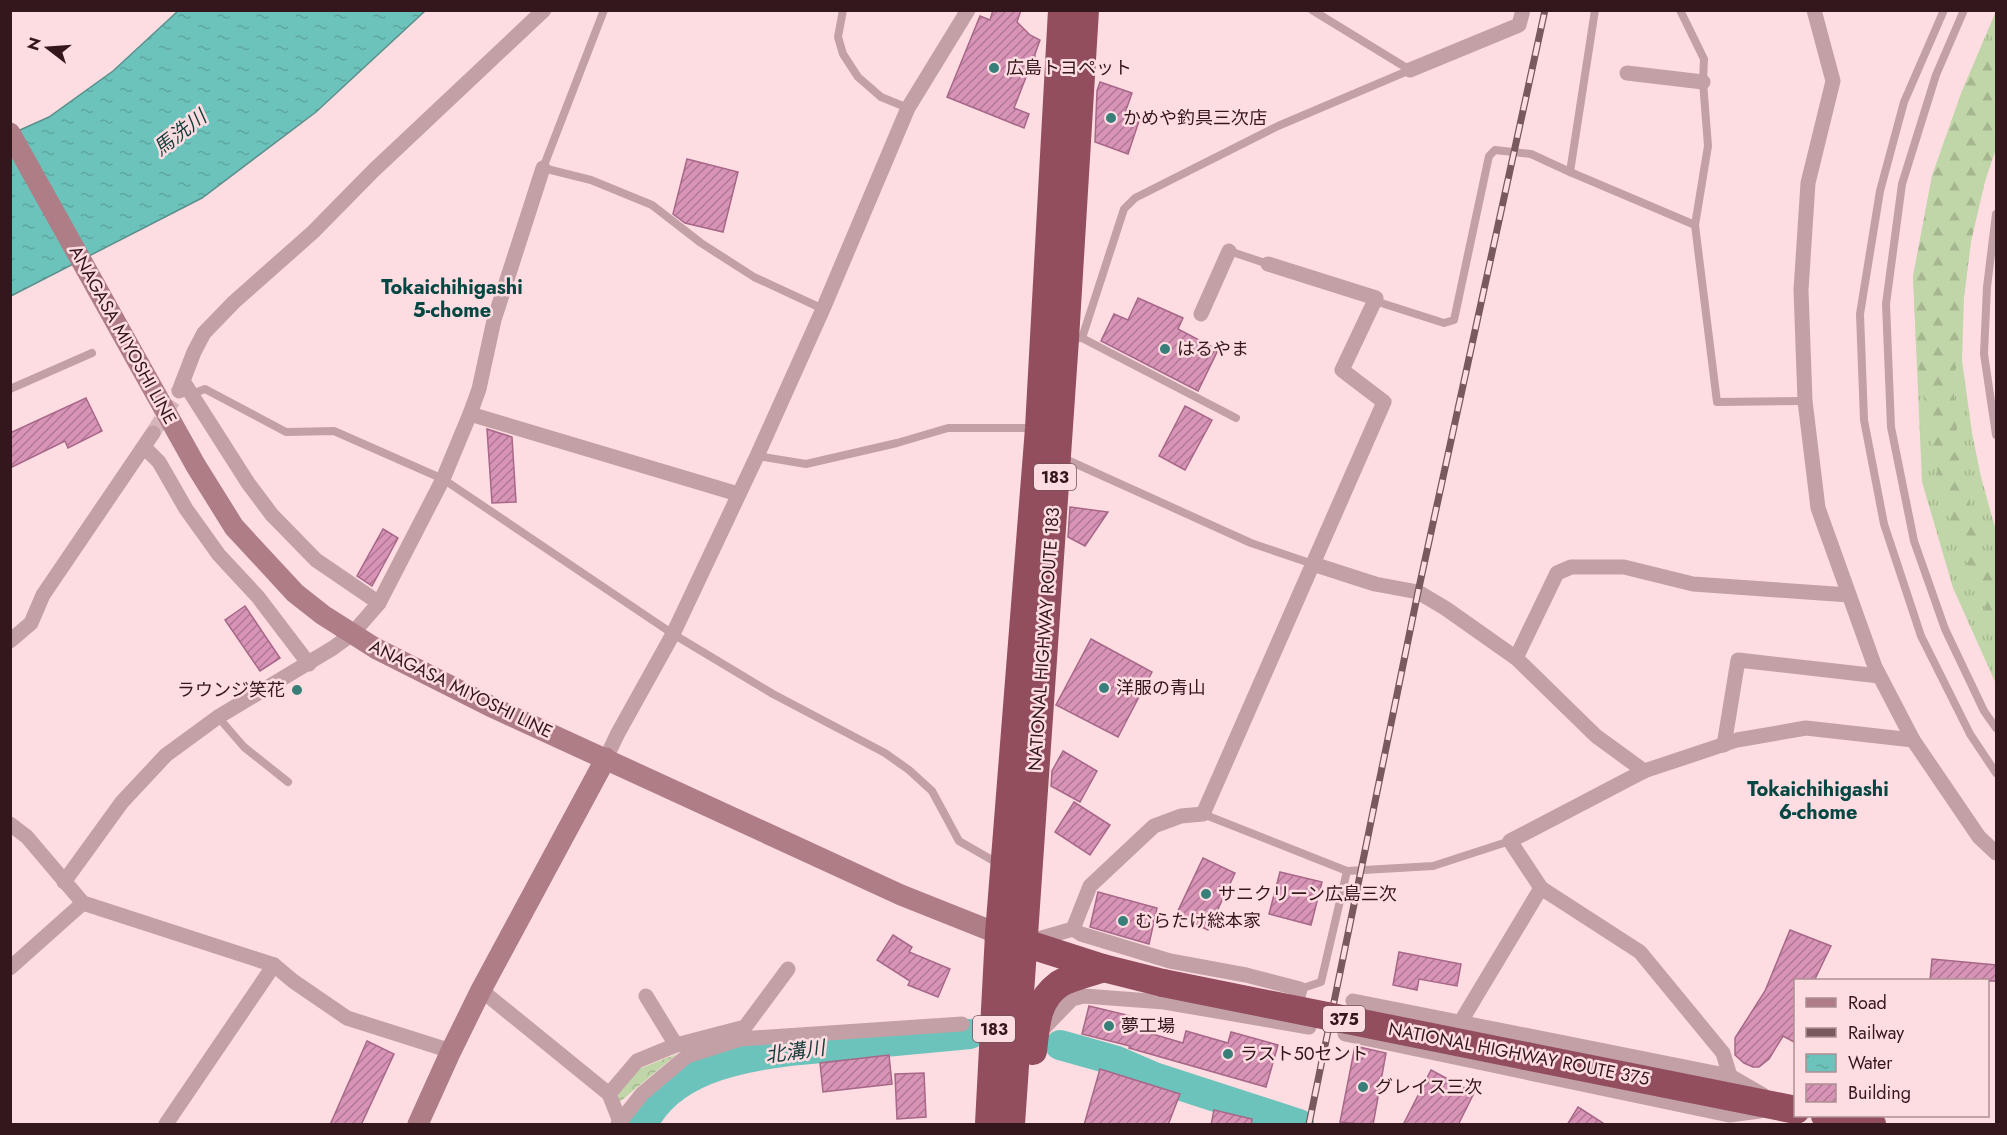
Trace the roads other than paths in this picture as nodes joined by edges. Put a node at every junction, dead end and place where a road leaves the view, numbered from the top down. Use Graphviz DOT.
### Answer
graph roads {
  1 [pos="544,10"];
  2 [pos="604,10"];
  3 [pos="843,10"];
  4 [pos="968,10"];
  5 [pos="1062,10"];
  6 [pos="1085,10"];
  7 [pos="1312,10"];
  8 [pos="1523,10"];
  9 [pos="1596,10"];
  10 [pos="1680,10"];
  11 [pos="1814,10"];
  12 [pos="1944,10"];
  13 [pos="1964,10"];
  14 [pos="1410,70"];
  15 [pos="1628,73"];
  16 [pos="1703,82"];
  17 [pos="908,108"];
  18 [pos="10,133"];
  19 [pos="543,168"];
  20 [pos="1570,172"];
  21 [pos="1996,214"];
  22 [pos="1695,225"];
  23 [pos="1229,251"];
  24 [pos="1268,264"];
  25 [pos="1375,301"];
  26 [pos="823,309"];
  27 [pos="1201,314"];
  28 [pos="1074,339"];
  29 [pos="92,353"];
  30 [pos="10,389"];
  31 [pos="185,389"];
  32 [pos="1805,401"];
  33 [pos="470,414"];
  34 [pos="1236,418"];
  35 [pos="1996,432"];
  36 [pos="153,433"];
  37 [pos="1051,437"];
  38 [pos="144,447"];
  39 [pos="757,456"];
  40 [pos="443,480"];
  41 [pos="738,494"];
  42 [pos="1312,564"];
  43 [pos="1849,595"];
  44 [pos="380,603"];
  45 [pos="352,634"];
  46 [pos="673,634"];
  47 [pos="10,641"];
  48 [pos="1516,658"];
  49 [pos="309,664"];
  50 [pos="1879,676"];
  51 [pos="218,717"];
  52 [pos="1996,728"];
  53 [pos="1913,740"];
  54 [pos="1724,745"];
  55 [pos="606,758"];
  56 [pos="1644,771"];
  57 [pos="1996,773"];
  58 [pos="288,782"];
  59 [pos="1203,814"];
  60 [pos="10,824"];
  61 [pos="1510,841"];
  62 [pos="1996,854"];
  63 [pos="1005,868"];
  64 [pos="1347,871"];
  65 [pos="64,882"];
  66 [pos="1541,888"];
  67 [pos="83,903"];
  68 [pos="1073,929"];
  69 [pos="1011,939"];
  70 [pos="274,964"];
  71 [pos="10,968"];
  72 [pos="1103,968"];
  73 [pos="788,969"];
  74 [pos="1300,989"];
  75 [pos="481,990"];
  76 [pos="646,996"];
  77 [pos="1353,1001"];
  78 [pos="1406,1012"];
  79 [pos="1291,1023"];
  80 [pos="1460,1023"];
  81 [pos="962,1024"];
  82 [pos="1309,1027"];
  83 [pos="1346,1034"];
  84 [pos="1034,1038"];
  85 [pos="676,1045"];
  86 [pos="1399,1046"];
  87 [pos="451,1051"];
  88 [pos="1730,1076"];
  89 [pos="609,1094"];
  90 [pos="1787,1114"];
  91 [pos="1830,1117"];
  92 [pos="1004,1122"];
  93 [pos="619,1124"];
  94 [pos="166,1125"];
  95 [pos="418,1125"];
  96 [pos="1872,1125"];
  1 -- 31 [label="street"];
  2 -- 19 [label="lane"];
  3 -- 17 [label="lane"];
  4 -- 17 [label="street"];
  5 -- 37 [label="highway, NATIONAL HIGHWAY ROUTE 183 / 183"];
  6 -- 28 [label="highway, NATIONAL HIGHWAY ROUTE 183 / 183"];
  7 -- 14 [label="lane"];
  8 -- 14 [label="street"];
  9 -- 20 [label="lane"];
  10 -- 16 [label="lane"];
  11 -- 32 [label="street"];
  12 -- 57 [label="lane"];
  13 -- 52 [label="lane"];
  14 -- 28 [label="lane"];
  15 -- 16 [label="street"];
  16 -- 22 [label="lane"];
  17 -- 26 [label="street"];
  18 -- 45 [label="main road, ANAGASA MIYOSHI LINE"];
  19 -- 26 [label="lane"];
  19 -- 33 [label="street"];
  20 -- 22 [label="lane"];
  20 -- 25 [label="lane"];
  21 -- 35 [label="lane"];
  22 -- 32 [label="lane"];
  23 -- 24 [label="lane"];
  23 -- 27 [label="street"];
  24 -- 25 [label="street"];
  25 -- 42 [label="street"];
  26 -- 39 [label="street"];
  28 -- 34 [label="lane"];
  28 -- 37 [label="highway, NATIONAL HIGHWAY ROUTE 183 / 183"];
  29 -- 30 [label="lane"];
  31 -- 40 [label="lane"];
  31 -- 44 [label="street"];
  32 -- 43 [label="street"];
  33 -- 40 [label="street"];
  33 -- 41 [label="street"];
  36 -- 38 [label="street"];
  37 -- 39 [label="lane"];
  37 -- 42 [label="lane"];
  37 -- 63 [label="highway, NATIONAL HIGHWAY ROUTE 183 / 183"];
  37 -- 69 [label="highway, NATIONAL HIGHWAY ROUTE 183 / 183"];
  38 -- 47 [label="street"];
  38 -- 49 [label="street"];
  39 -- 41 [label="street"];
  40 -- 44 [label="street"];
  40 -- 46 [label="lane"];
  41 -- 46 [label="street"];
  42 -- 48 [label="street"];
  42 -- 59 [label="street"];
  43 -- 48 [label="street"];
  43 -- 50 [label="street"];
  44 -- 45 [label="street"];
  45 -- 49 [label="street"];
  45 -- 55 [label="main road, ANAGASA MIYOSHI LINE"];
  46 -- 55 [label="street"];
  46 -- 63 [label="lane"];
  48 -- 56 [label="street"];
  49 -- 51 [label="street"];
  50 -- 53 [label="street"];
  50 -- 54 [label="street"];
  51 -- 58 [label="lane"];
  51 -- 65 [label="street"];
  53 -- 54 [label="street"];
  53 -- 62 [label="street"];
  54 -- 56 [label="street"];
  55 -- 69 [label="main road, ANAGASA MIYOSHI LINE"];
  55 -- 75 [label="main road"];
  56 -- 61 [label="street"];
  59 -- 64 [label="lane"];
  59 -- 68 [label="street"];
  60 -- 65 [label="street"];
  61 -- 64 [label="lane"];
  61 -- 66 [label="street"];
  63 -- 69 [label="highway, NATIONAL HIGHWAY ROUTE 183 / 183"];
  64 -- 74 [label="lane"];
  65 -- 67 [label="street"];
  66 -- 80 [label="street"];
  66 -- 88 [label="street"];
  67 -- 70 [label="street"];
  67 -- 71 [label="street"];
  68 -- 69 [label="street"];
  68 -- 74 [label="street"];
  69 -- 72 [label="highway, NATIONAL HIGHWAY ROUTE 375 / 375"];
  69 -- 92 [label="highway, NATIONAL HIGHWAY ROUTE 183 / 183"];
  70 -- 87 [label="street"];
  70 -- 94 [label="street"];
  72 -- 84 [label="highway"];
  72 -- 90 [label="highway, NATIONAL HIGHWAY ROUTE 375 / 375, bridge"];
  73 -- 85 [label="street"];
  74 -- 79 [label="street"];
  75 -- 87 [label="main road"];
  75 -- 89 [label="street"];
  76 -- 85 [label="street"];
  77 -- 78 [label="street"];
  78 -- 80 [label="street"];
  78 -- 86 [label="lane"];
  79 -- 82 [label="street"];
  79 -- 84 [label="street"];
  80 -- 88 [label="street"];
  81 -- 93 [label="street"];
  83 -- 86 [label="street"];
  84 -- 92 [label="highway"];
  85 -- 89 [label="street"];
  86 -- 90 [label="street"];
  87 -- 95 [label="main road"];
  88 -- 90 [label="street"];
  89 -- 93 [label="street"];
  91 -- 96 [label="highway"];
}
